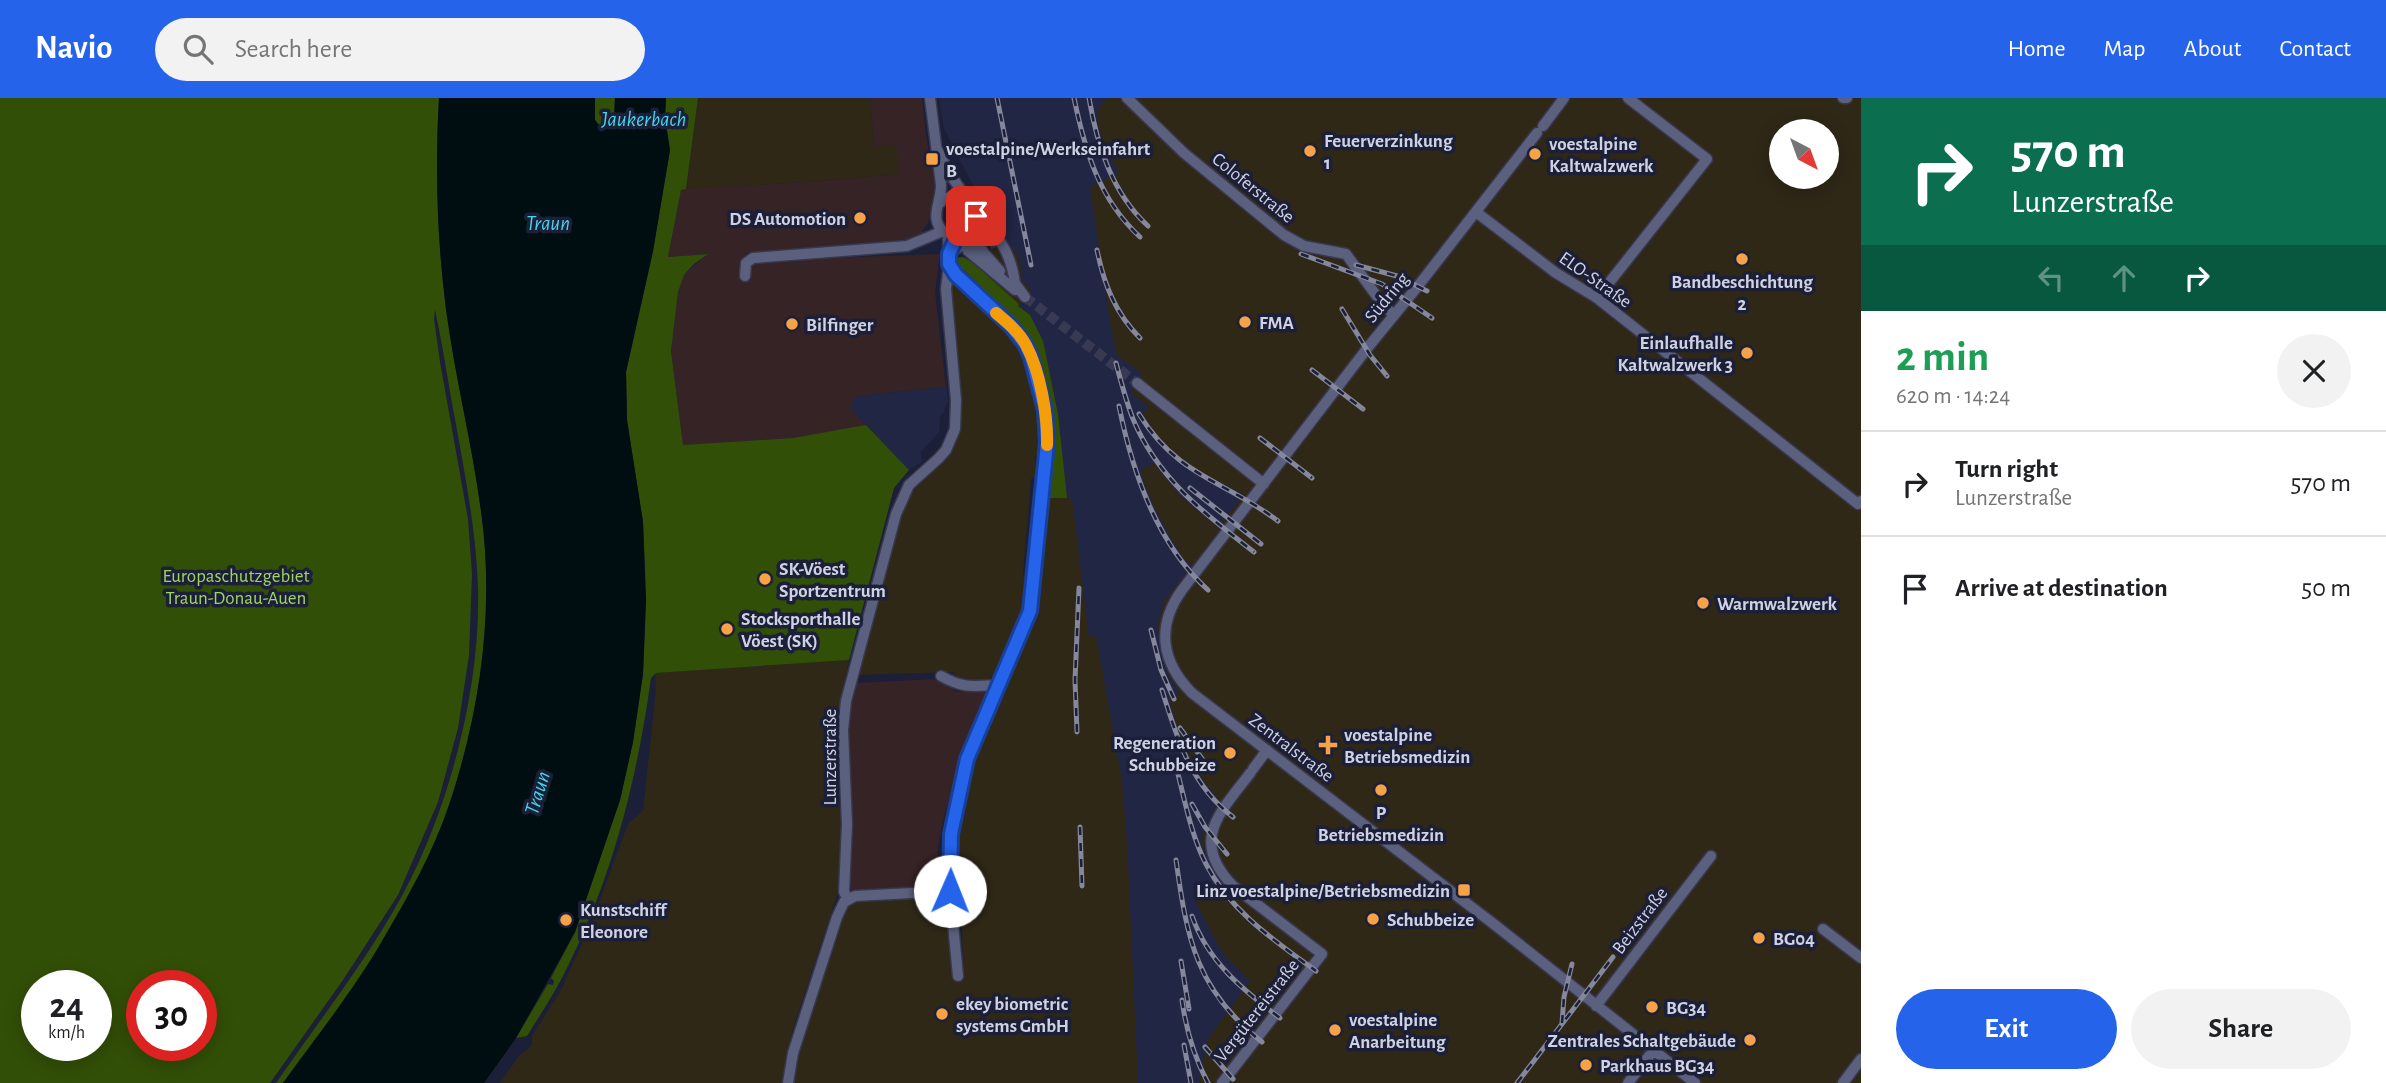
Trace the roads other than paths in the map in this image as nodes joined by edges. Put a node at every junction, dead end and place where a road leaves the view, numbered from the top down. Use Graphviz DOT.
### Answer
graph roads {
  1 [pos="930,98"];
  2 [pos="1127,98"];
  3 [pos="1564,98"];
  4 [pos="1629,98"];
  5 [pos="937,149"];
  6 [pos="967,199"];
  7 [pos="939,204"];
  8 [pos="1476,212"];
  9 [pos="976,216"];
  10 [pos="936,222"];
  11 [pos="983,226"];
  12 [pos="951,242"];
  13 [pos="919,243"];
  14 [pos="745,276"];
  15 [pos="1015,286"];
  16 [pos="1597,298"];
  17 [pos="1394,315"];
  18 [pos="1137,383"];
  19 [pos="1264,484"];
  20 [pos="1861,501"];
  21 [pos="941,676"];
  22 [pos="998,685"];
  23 [pos="1268,750"];
  24 [pos="1711,856"];
  25 [pos="950,891"];
  26 [pos="848,899"];
  27 [pos="1823,929"];
  28 [pos="1861,958"];
  29 [pos="958,976"];
  30 [pos="1596,1006"];
  31 [pos="1653,1051"];
  32 [pos="1861,1059"];
  33 [pos="788,1083"];
  34 [pos="1222,1083"];
  35 [pos="1628,1083"];
  36 [pos="1695,1083"];
  37 [pos="1843,1083"];
  1 -- 5 [label="street"];
  2 -- 17 [label="street, Coloferstraße"];
  3 -- 8 [label="street, Südring"];
  4 -- 16 [label="street"];
  5 -- 6 [label="street"];
  5 -- 7 [label="street"];
  6 -- 7 [label="street"];
  6 -- 9 [label="street"];
  7 -- 10 [label="street"];
  8 -- 16 [label="street, ELO-Straße"];
  8 -- 17 [label="street, Südring"];
  9 -- 11 [label="street"];
  9 -- 12 [label="street"];
  10 -- 12 [label="street"];
  10 -- 13 [label="street"];
  11 -- 15 [label="street"];
  11 -- 15 [label="street"];
  12 -- 13 [label="street"];
  12 -- 15 [label="street"];
  12 -- 15 [label="street"];
  12 -- 22 [label="street"];
  12 -- 26 [label="street, Lunzerstraße"];
  13 -- 14 [label="street"];
  16 -- 20 [label="street, ELO-Straße"];
  17 -- 19 [label="street, Südring"];
  18 -- 19 [label="street"];
  19 -- 23 [label="street, Zentralstraße"];
  21 -- 22 [label="street"];
  22 -- 25 [label="street"];
  23 -- 30 [label="street, Zentralstraße"];
  23 -- 34 [label="street, Vergütereistraße"];
  24 -- 30 [label="street, Beizstraße"];
  25 -- 26 [label="street"];
  25 -- 29 [label="street"];
  26 -- 33 [label="street, Lunzerstraße"];
  27 -- 28 [label="street"];
  30 -- 31 [label="street, Zentralstraße"];
  31 -- 35 [label="street"];
  31 -- 36 [label="street, Zentralstraße"];
  32 -- 37 [label="street"];
}
